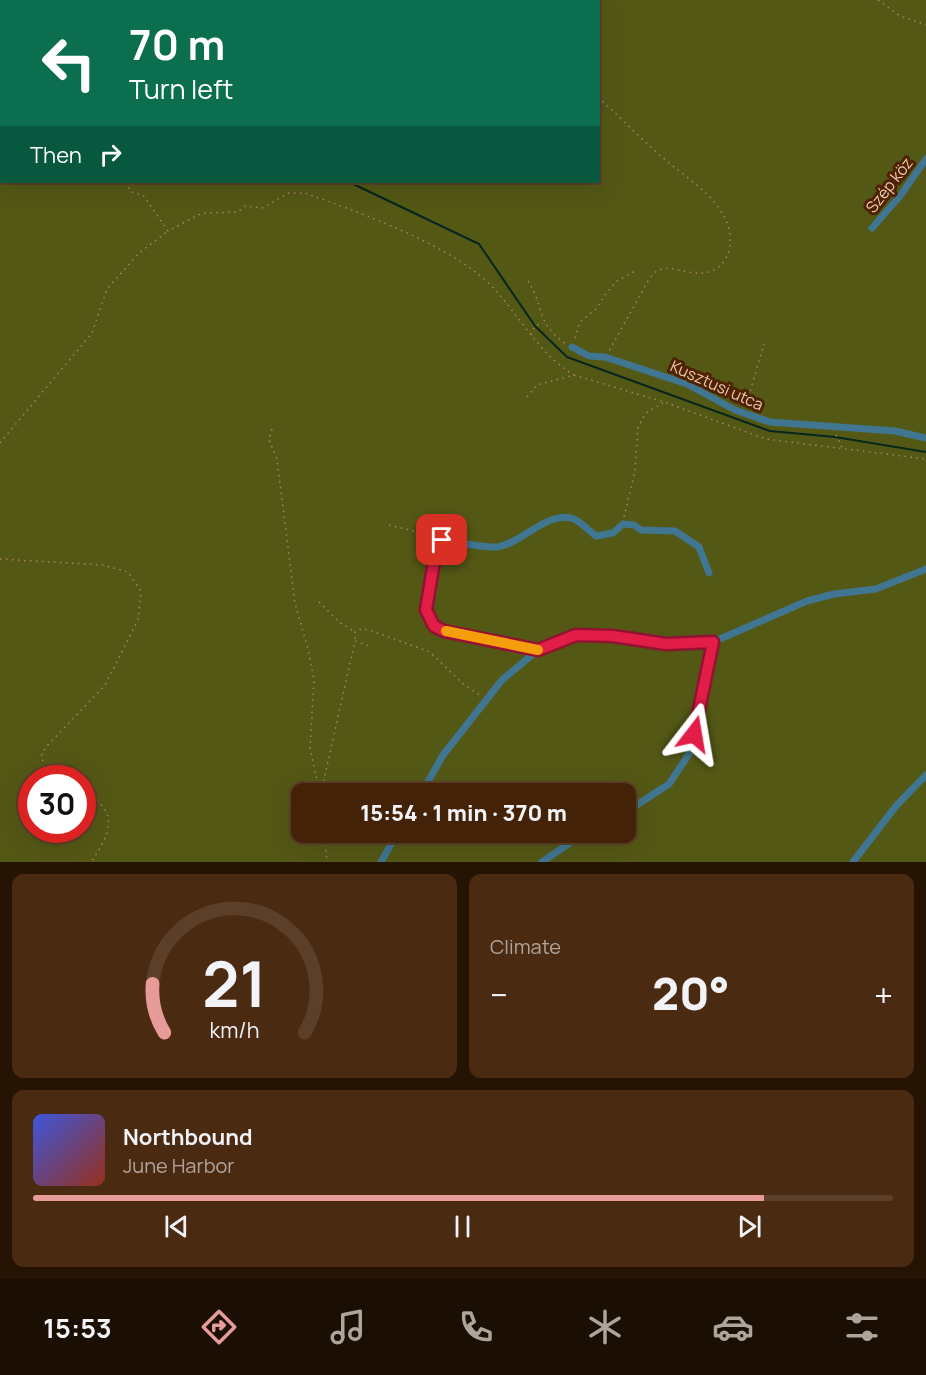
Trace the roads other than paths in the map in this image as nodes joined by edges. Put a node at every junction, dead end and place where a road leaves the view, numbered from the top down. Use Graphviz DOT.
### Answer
graph roads {
  1 [pos="926,159"];
  2 [pos="872,228"];
  3 [pos="572,347"];
  4 [pos="926,438"];
  5 [pos="926,569"];
  6 [pos="708,573"];
  7 [pos="713,642"];
  8 [pos="538,650"];
  9 [pos="926,775"];
  10 [pos="427,783"];
  11 [pos="636,805"];
  12 [pos="392,843"];
  13 [pos="570,843"];
  14 [pos="381,862"];
  15 [pos="542,862"];
  16 [pos="853,862"];
  1 -- 2 [label="street, Szép köz"];
  3 -- 4 [label="street, Kusztusi utca"];
  5 -- 7 [label="street"];
  6 -- 8 [label="street"];
  7 -- 8 [label="street"];
  7 -- 11 [label="street"];
  8 -- 10 [label="street"];
  9 -- 16 [label="street"];
  12 -- 14 [label="street"];
  13 -- 15 [label="street"];
}
